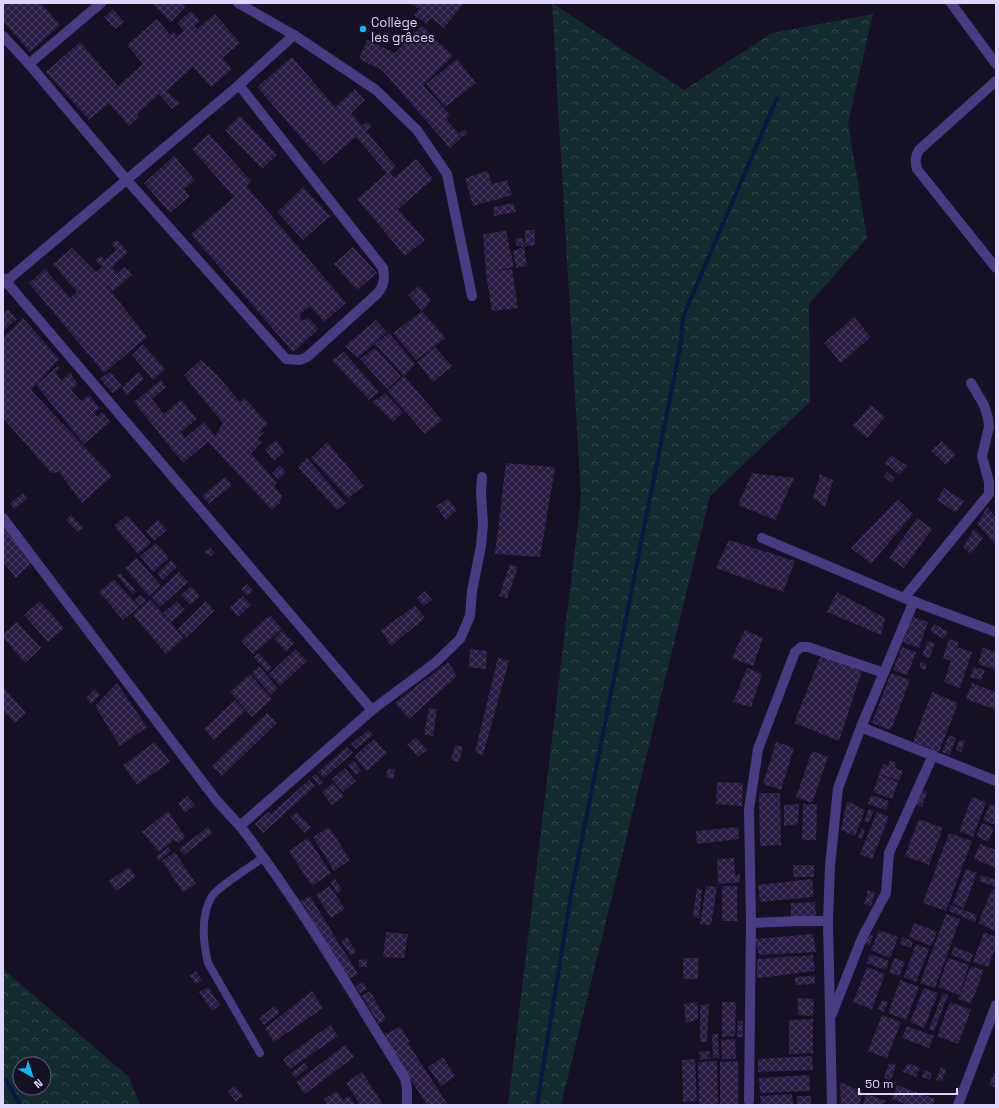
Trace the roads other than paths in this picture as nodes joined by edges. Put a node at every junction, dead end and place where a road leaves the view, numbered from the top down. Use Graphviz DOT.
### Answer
graph roads {
  1 [pos="101,3"];
  2 [pos="238,3"];
  3 [pos="951,3"];
  4 [pos="294,35"];
  5 [pos="3,36"];
  6 [pos="29,64"];
  7 [pos="996,64"];
  8 [pos="996,81"];
  9 [pos="239,85"];
  10 [pos="126,179"];
  11 [pos="996,268"];
  12 [pos="4,281"];
  13 [pos="472,296"];
  14 [pos="971,383"];
  15 [pos="482,477"];
  16 [pos="992,497"];
  17 [pos="3,518"];
  18 [pos="762,538"];
  19 [pos="909,599"];
  20 [pos="996,632"];
  21 [pos="884,673"];
  22 [pos="372,710"];
  23 [pos="861,727"];
  24 [pos="933,755"];
  25 [pos="996,781"];
  26 [pos="240,826"];
  27 [pos="264,857"];
  28 [pos="828,922"];
  29 [pos="751,924"];
  30 [pos="996,1005"];
  31 [pos="830,1019"];
  32 [pos="260,1053"];
  33 [pos="749,1100"];
  34 [pos="407,1105"];
  35 [pos="832,1105"];
  36 [pos="958,1105"];
  1 -- 6 [label="street"];
  2 -- 4 [label="street"];
  3 -- 7 [label="street"];
  4 -- 9 [label="street"];
  4 -- 13 [label="street"];
  5 -- 6 [label="street"];
  6 -- 10 [label="street"];
  8 -- 11 [label="street"];
  9 -- 10 [label="street"];
  9 -- 10 [label="street"];
  10 -- 12 [label="street"];
  12 -- 22 [label="street"];
  14 -- 16 [label="street"];
  15 -- 22 [label="street"];
  16 -- 19 [label="street"];
  17 -- 26 [label="street"];
  18 -- 19 [label="street"];
  19 -- 20 [label="street"];
  19 -- 21 [label="street"];
  21 -- 23 [label="street"];
  21 -- 29 [label="street"];
  22 -- 26 [label="street"];
  23 -- 24 [label="street"];
  23 -- 28 [label="street"];
  24 -- 25 [label="street"];
  24 -- 31 [label="street"];
  26 -- 27 [label="street"];
  27 -- 32 [label="lane"];
  27 -- 34 [label="street"];
  28 -- 29 [label="street"];
  28 -- 31 [label="street"];
  29 -- 33 [label="street"];
  30 -- 36 [label="street"];
  31 -- 35 [label="street"];
}
